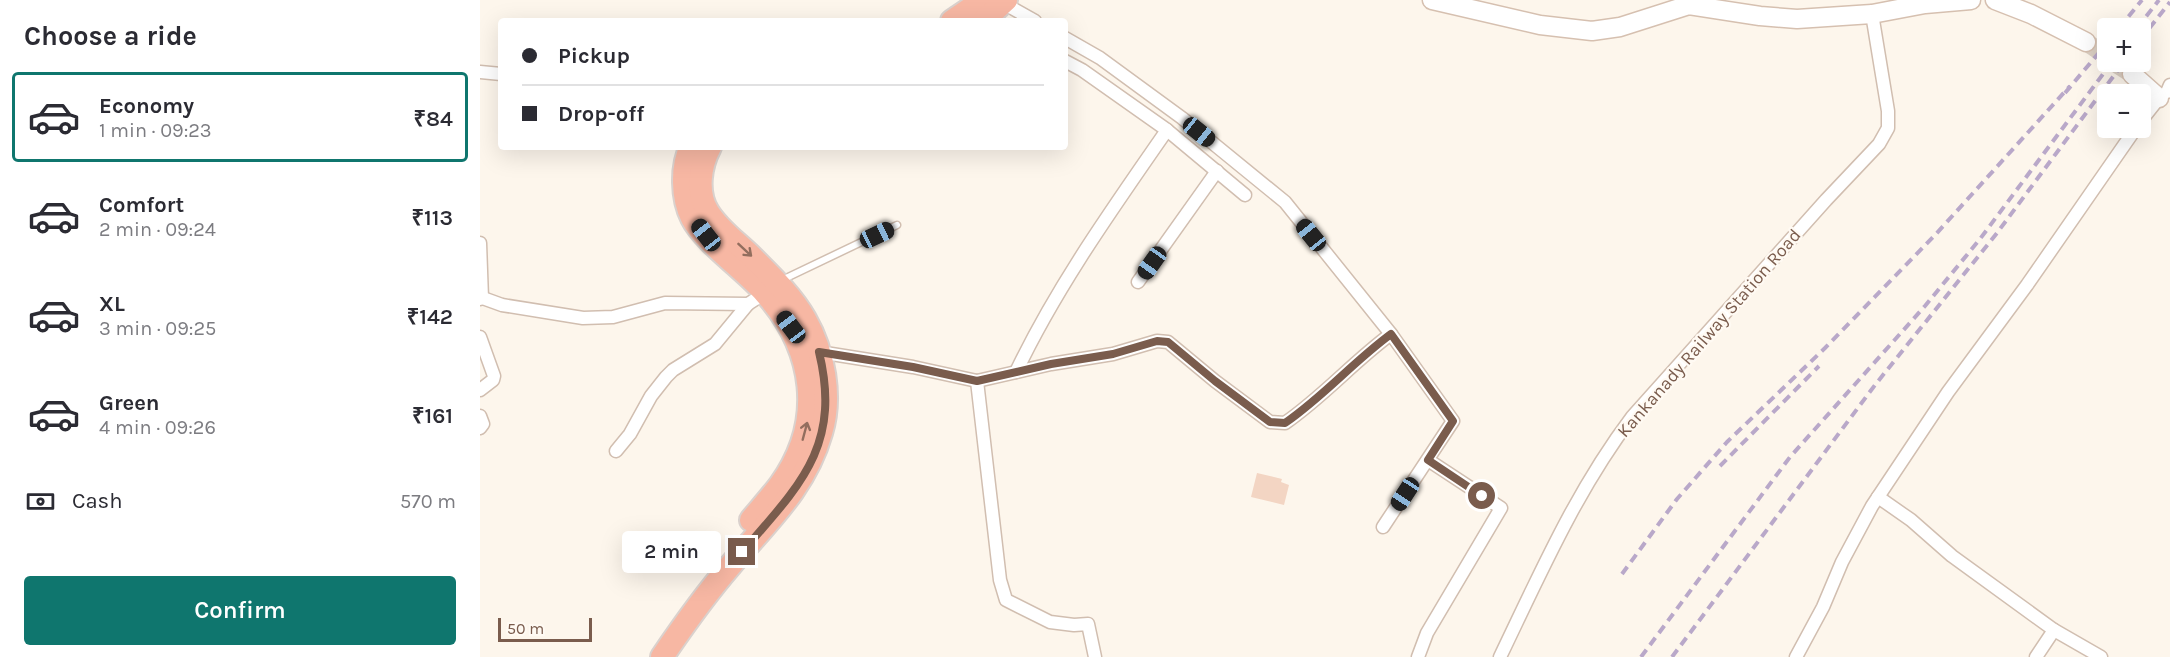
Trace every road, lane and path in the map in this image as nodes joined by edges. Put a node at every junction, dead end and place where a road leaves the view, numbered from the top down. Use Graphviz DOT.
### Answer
graph roads {
  1 [pos="1432,0"];
  2 [pos="1971,0"];
  3 [pos="1995,0"];
  4 [pos="1691,2"];
  5 [pos="1926,2"];
  6 [pos="992,11"];
  7 [pos="1872,14"];
  8 [pos="964,18"];
  9 [pos="1022,18"];
  10 [pos="1068,40"];
  11 [pos="2086,42"];
  12 [pos="1068,63"];
  13 [pos="480,72"];
  14 [pos="498,74"];
  15 [pos="2132,74"];
  16 [pos="2167,95"];
  17 [pos="2151,111"];
  18 [pos="1167,130"];
  19 [pos="2129,138"];
  20 [pos="690,150"];
  21 [pos="708,150"];
  22 [pos="1217,171"];
  23 [pos="1245,195"];
  24 [pos="897,225"];
  25 [pos="480,243"];
  26 [pos="1138,282"];
  27 [pos="764,293"];
  28 [pos="481,298"];
  29 [pos="1391,334"];
  30 [pos="480,337"];
  31 [pos="819,352"];
  32 [pos="1016,372"];
  33 [pos="977,381"];
  34 [pos="480,390"];
  35 [pos="480,416"];
  36 [pos="480,428"];
  37 [pos="616,451"];
  38 [pos="1428,460"];
  39 [pos="1878,497"];
  40 [pos="1383,527"];
  41 [pos="2054,630"];
  42 [pos="645,657"];
  43 [pos="662,657"];
  44 [pos="1095,657"];
  45 [pos="1418,657"];
  46 [pos="1500,657"];
  47 [pos="1796,657"];
  48 [pos="2036,657"];
  49 [pos="2101,657"];
  1 -- 4 [label="street"];
  2 -- 5 [label="street"];
  3 -- 11 [label="street"];
  4 -- 7 [label="street"];
  5 -- 7 [label="street"];
  6 -- 8 [label="highway"];
  6 -- 9 [label="street"];
  7 -- 46 [label="street, Kankanady Railway Station Road"];
  10 -- 29 [label="street"];
  12 -- 18 [label="street"];
  13 -- 14 [label="street"];
  15 -- 16 [label="street"];
  16 -- 17 [label="street"];
  18 -- 22 [label="street"];
  18 -- 32 [label="street"];
  19 -- 39 [label="street"];
  20 -- 27 [label="highway"];
  21 -- 27 [label="highway, one-way"];
  22 -- 23 [label="street"];
  22 -- 26 [label="street"];
  24 -- 27 [label="lane"];
  25 -- 28 [label="street"];
  27 -- 28 [label="street"];
  27 -- 31 [label="highway"];
  27 -- 37 [label="street"];
  42 -- 27 [label="highway, one-way"];
  29 -- 32 [label="street"];
  29 -- 38 [label="street"];
  30 -- 34 [label="street"];
  31 -- 33 [label="street"];
  31 -- 43 [label="highway"];
  32 -- 33 [label="street"];
  33 -- 44 [label="street"];
  35 -- 36 [label="street"];
  38 -- 40 [label="street"];
  38 -- 45 [label="street"];
  39 -- 41 [label="street"];
  39 -- 47 [label="street"];
  41 -- 48 [label="street"];
  41 -- 49 [label="street"];
}
